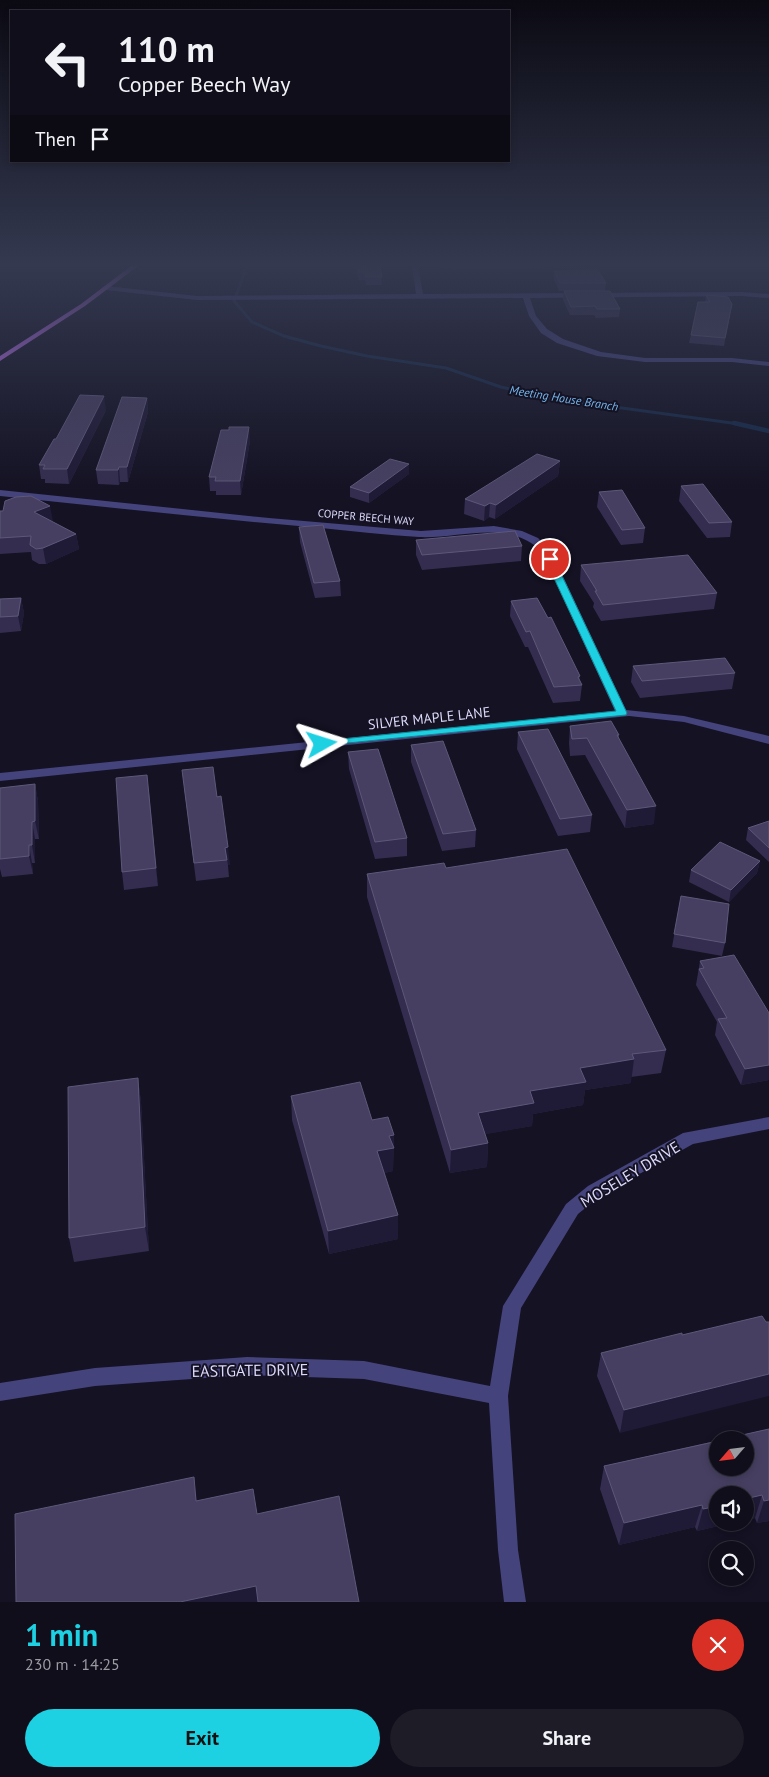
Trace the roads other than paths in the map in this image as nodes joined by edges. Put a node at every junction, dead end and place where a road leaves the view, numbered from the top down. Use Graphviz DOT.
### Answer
graph roads {
  1 [pos="28,341"];
  2 [pos="560,341"];
  3 [pos="0,359"];
  4 [pos="769,364"];
  5 [pos="0,492"];
  6 [pos="622,713"];
  7 [pos="769,740"];
  8 [pos="0,777"];
  9 [pos="769,1123"];
  10 [pos="0,1392"];
  11 [pos="498,1396"];
  12 [pos="515,1602"];
  1 -- 3 [label="main road"];
  2 -- 4 [label="street"];
  5 -- 6 [label="street, COPPER BEECH WAY"];
  6 -- 7 [label="street, SILVER MAPLE LANE"];
  6 -- 8 [label="street, SILVER MAPLE LANE"];
  9 -- 11 [label="street, MOSELEY DRIVE"];
  10 -- 11 [label="street, EASTGATE DRIVE"];
  11 -- 12 [label="street, MOSELEY DRIVE"];
}
